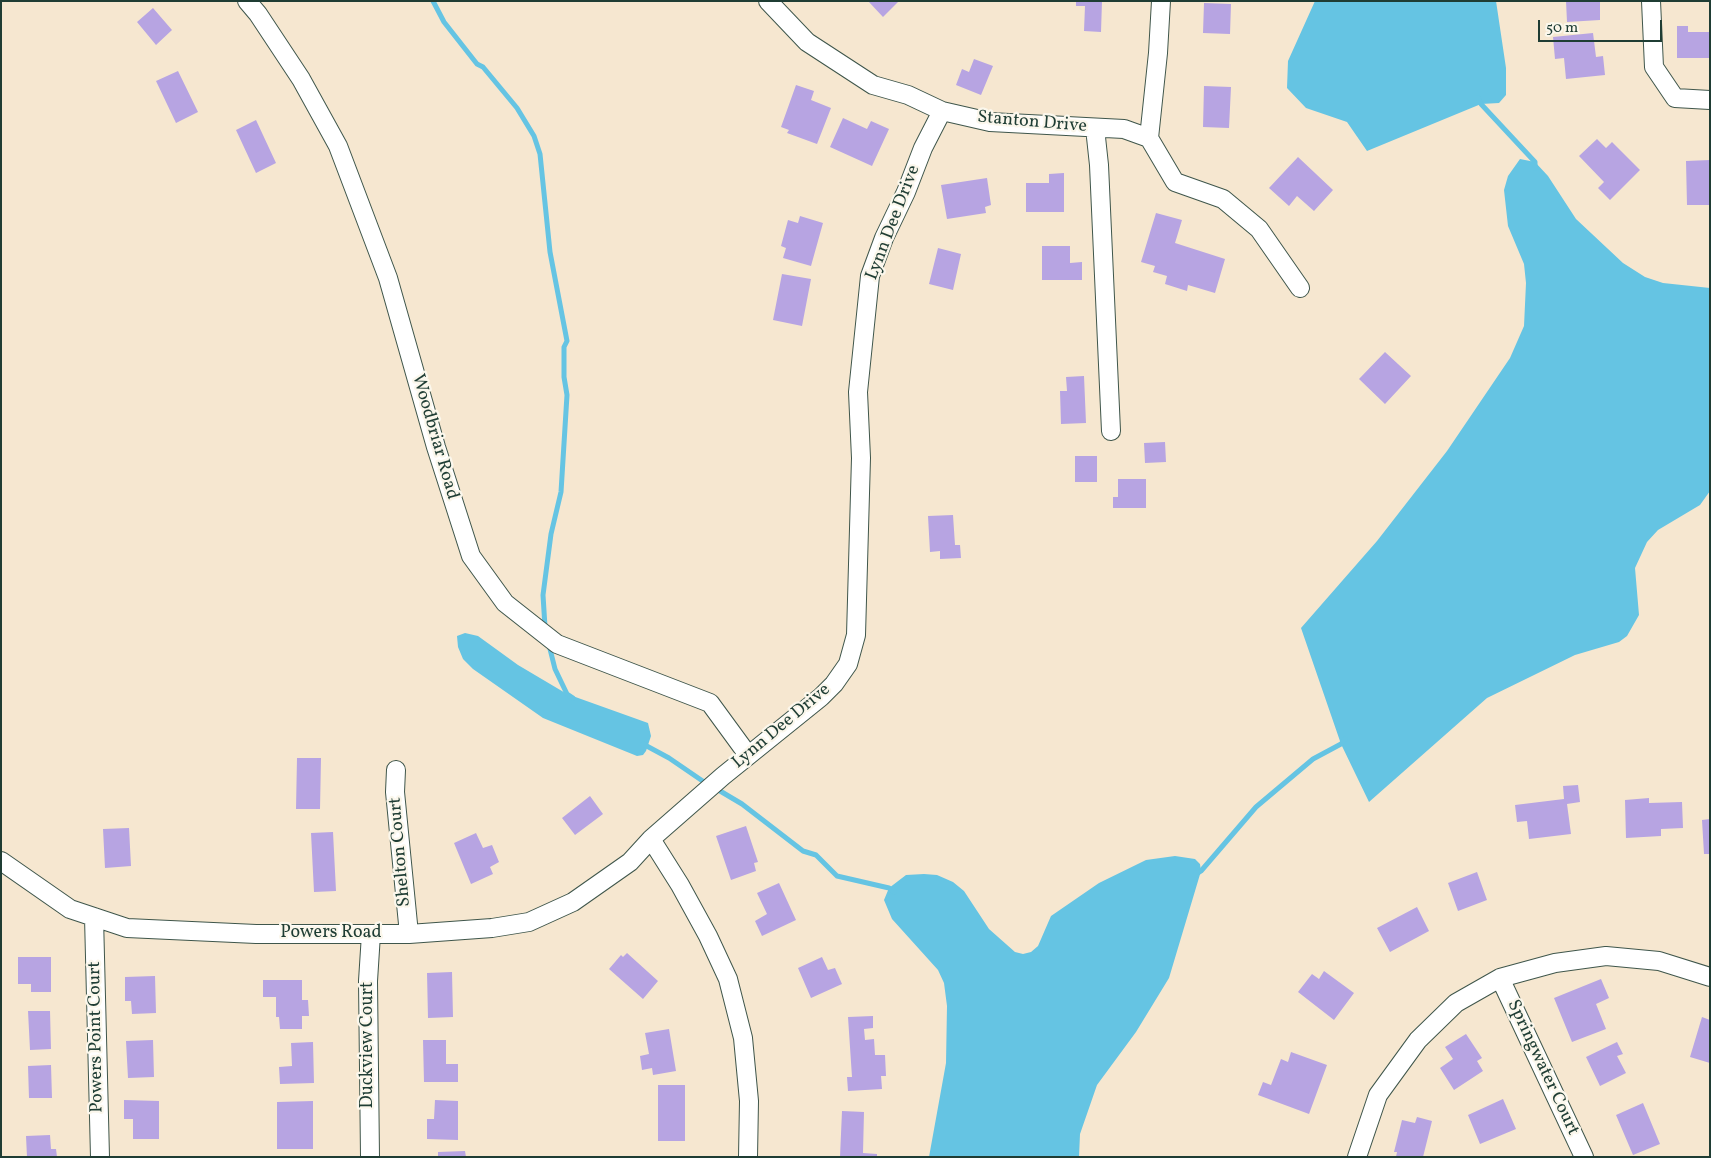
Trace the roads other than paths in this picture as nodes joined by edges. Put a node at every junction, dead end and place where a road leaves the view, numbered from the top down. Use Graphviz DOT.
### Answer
graph roads {
  1 [pos="246,1"];
  2 [pos="768,1"];
  3 [pos="1161,1"];
  4 [pos="1651,1"];
  5 [pos="1710,100"];
  6 [pos="942,111"];
  7 [pos="1095,128"];
  8 [pos="1150,138"];
  9 [pos="1300,288"];
  10 [pos="1111,431"];
  11 [pos="748,756"];
  12 [pos="396,770"];
  13 [pos="651,839"];
  14 [pos="1,860"];
  15 [pos="94,917"];
  16 [pos="371,934"];
  17 [pos="409,934"];
  18 [pos="1710,977"];
  19 [pos="1500,978"];
  20 [pos="100,1157"];
  21 [pos="370,1157"];
  22 [pos="748,1157"];
  23 [pos="1357,1157"];
  24 [pos="1584,1157"];
  1 -- 11 [label="street, Woodbriar Road"];
  2 -- 6 [label="street, Stanton Drive"];
  3 -- 8 [label="street"];
  4 -- 5 [label="street"];
  6 -- 7 [label="street, Stanton Drive"];
  6 -- 11 [label="street, Lynn Dee Drive"];
  7 -- 8 [label="street, Stanton Drive"];
  7 -- 10 [label="street"];
  8 -- 9 [label="street"];
  11 -- 13 [label="street, Lynn Dee Drive"];
  12 -- 17 [label="street, Shelton Court"];
  13 -- 17 [label="street, Powers Road"];
  13 -- 22 [label="street"];
  14 -- 15 [label="street, Powers Road"];
  15 -- 16 [label="street, Powers Road"];
  15 -- 20 [label="street, Powers Point Court"];
  16 -- 17 [label="street, Powers Road"];
  16 -- 21 [label="street, Duckview Court"];
  18 -- 19 [label="street"];
  19 -- 23 [label="street"];
  19 -- 24 [label="street, Springwater Court"];
}
